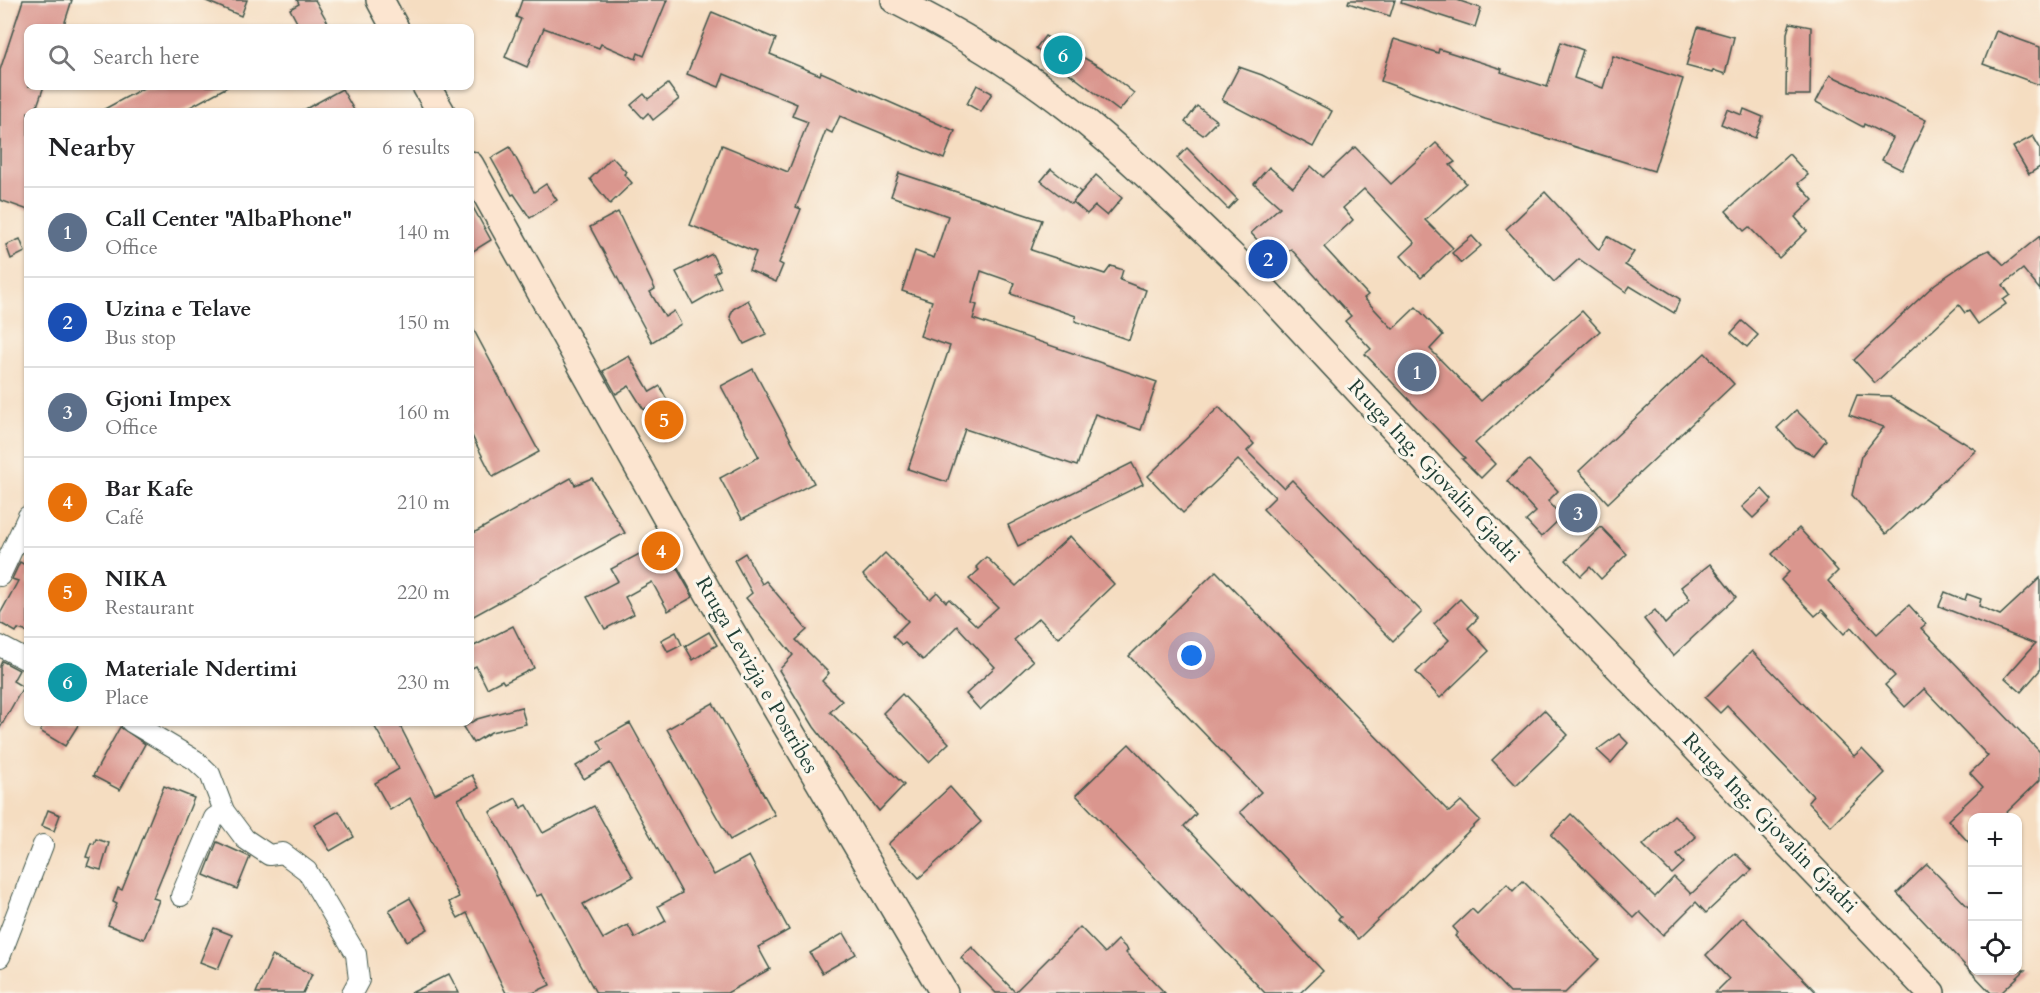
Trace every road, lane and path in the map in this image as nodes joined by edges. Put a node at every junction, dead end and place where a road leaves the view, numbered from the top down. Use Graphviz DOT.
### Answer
graph roads {
  1 [pos="380,0"];
  2 [pos="895,0"];
  3 [pos="393,24"];
  4 [pos="428,90"];
  5 [pos="439,108"];
  6 [pos="474,172"];
  7 [pos="24,525"];
  8 [pos="0,576"];
  9 [pos="0,646"];
  10 [pos="24,659"];
  11 [pos="137,726"];
  12 [pos="224,811"];
  13 [pos="44,844"];
  14 [pos="181,896"];
  15 [pos="0,957"];
  16 [pos="352,993"];
  17 [pos="944,993"];
  18 [pos="1931,993"];
  1 -- 3 [label="main road"];
  2 -- 18 [label="main road, Rruga Ing. Gjovalin Gjadri"];
  4 -- 5 [label="main road"];
  6 -- 17 [label="main road, Rruga Levizja e Postribes"];
  7 -- 8 [label="street"];
  9 -- 10 [label="street"];
  11 -- 12 [label="street"];
  12 -- 14 [label="street"];
  12 -- 16 [label="street"];
  13 -- 15 [label="street"];
}
